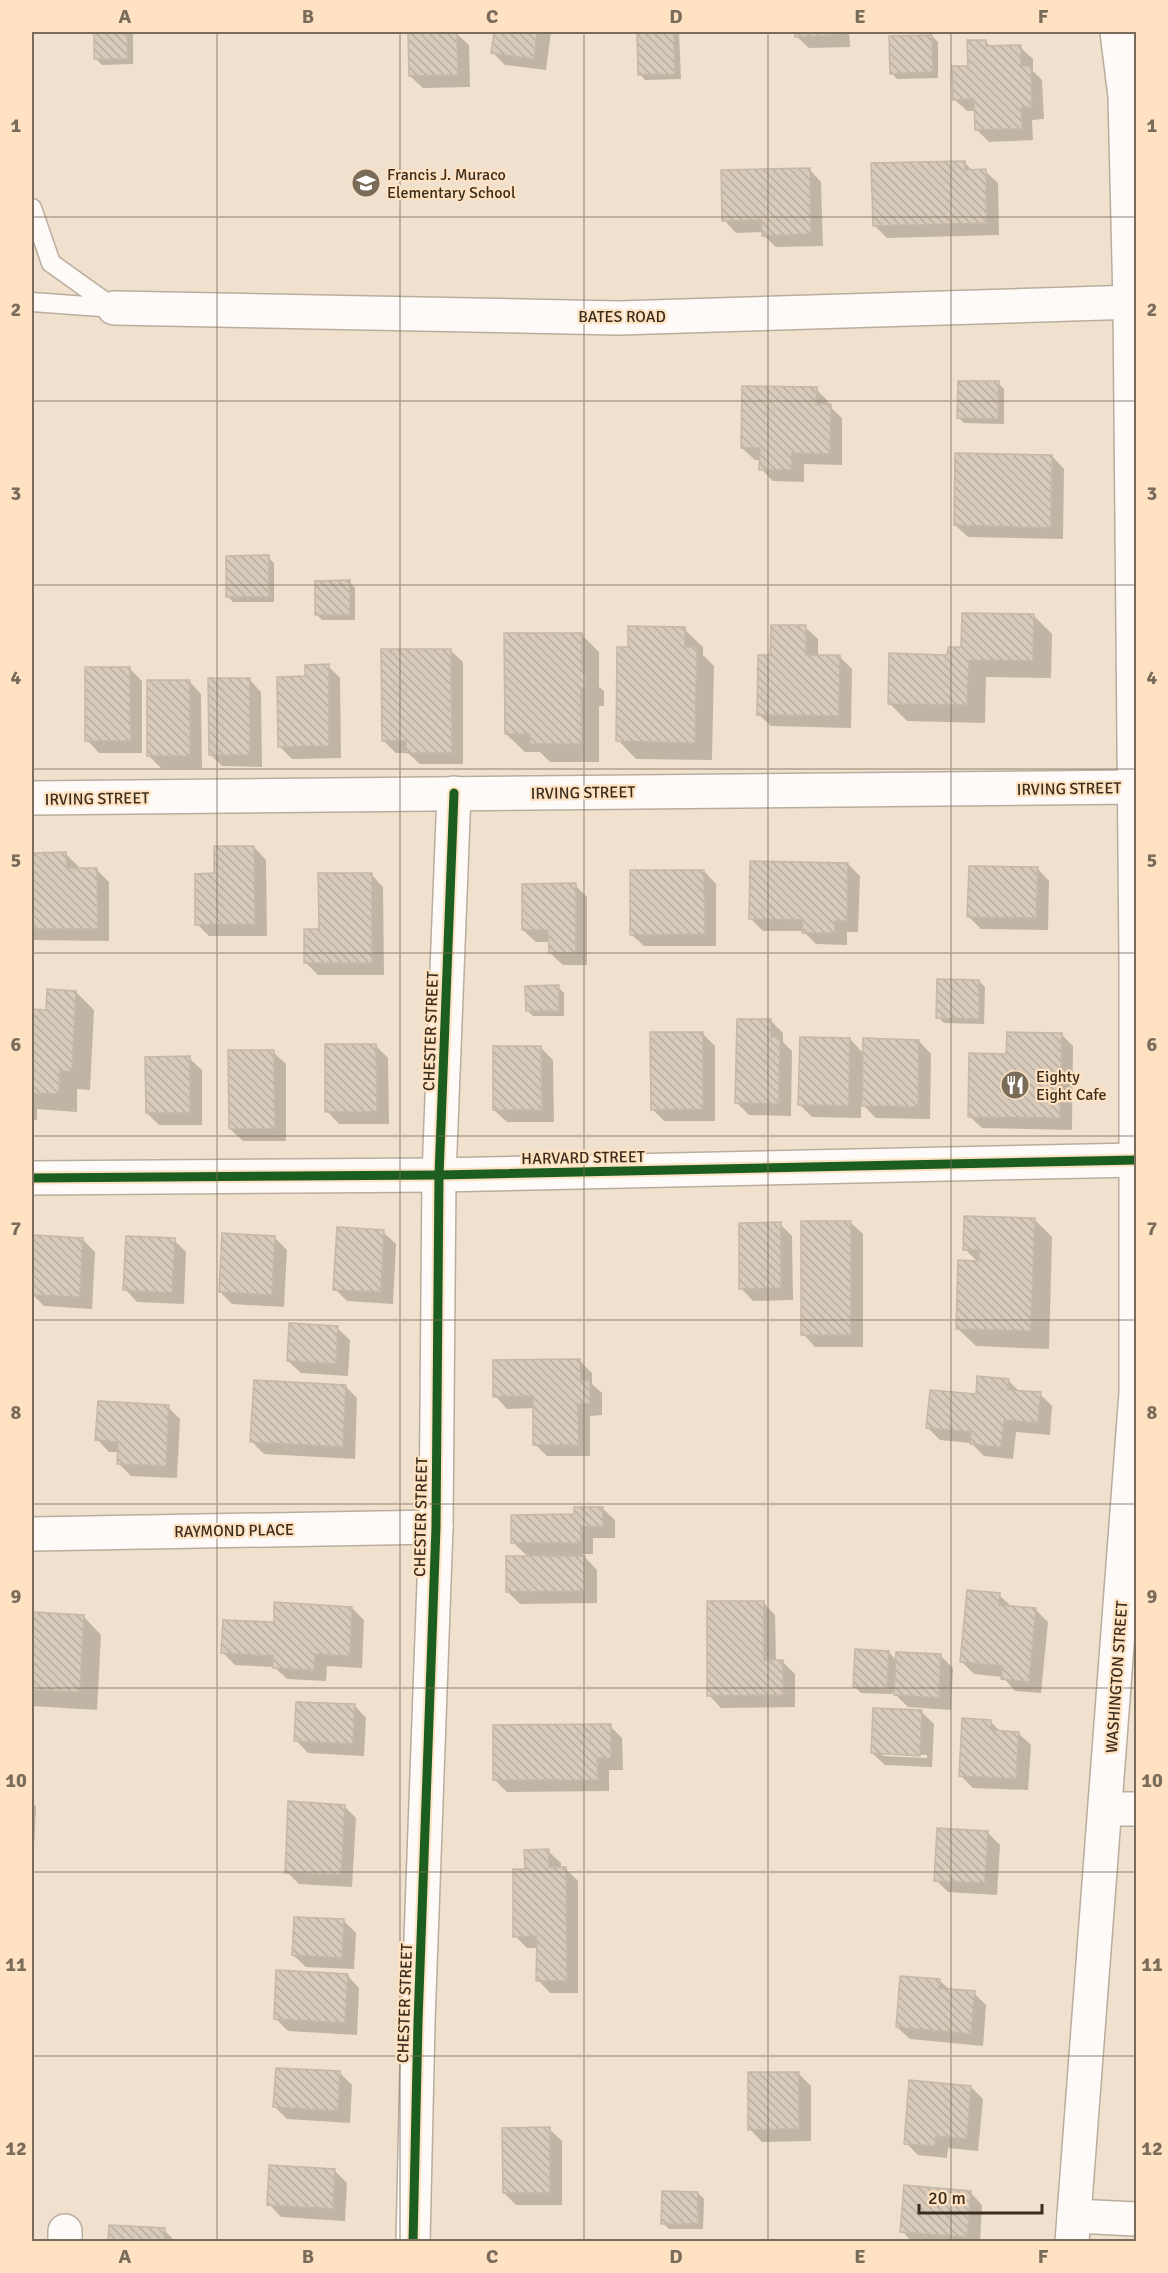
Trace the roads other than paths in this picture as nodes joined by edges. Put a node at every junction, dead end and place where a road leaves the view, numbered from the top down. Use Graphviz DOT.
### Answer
graph roads {
  1 [pos="1117,32"];
  2 [pos="32,208"];
  3 [pos="32,302"];
  4 [pos="1133,303"];
  5 [pos="114,308"];
  6 [pos="1134,787"];
  7 [pos="454,793"];
  8 [pos="32,798"];
  9 [pos="1136,961"];
  10 [pos="1136,1160"];
  11 [pos="439,1175"];
  12 [pos="32,1178"];
  13 [pos="436,1527"];
  14 [pos="32,1534"];
  15 [pos="1121,1809"];
  16 [pos="1137,2219"];
  17 [pos="1073,2229"];
  18 [pos="413,2241"];
  1 -- 4 [label="street, WASHINGTON STREET"];
  2 -- 5 [label="lane"];
  3 -- 5 [label="lane"];
  4 -- 5 [label="street, BATES ROAD"];
  4 -- 6 [label="street, WASHINGTON STREET"];
  6 -- 7 [label="street, IRVING STREET"];
  6 -- 9 [label="street, WASHINGTON STREET"];
  7 -- 8 [label="street, IRVING STREET"];
  7 -- 11 [label="street, CHESTER STREET"];
  9 -- 10 [label="street, WASHINGTON STREET"];
  10 -- 11 [label="street, HARVARD STREET"];
  10 -- 15 [label="street, WASHINGTON STREET"];
  11 -- 12 [label="street, HARVARD STREET"];
  11 -- 13 [label="street, CHESTER STREET"];
  13 -- 14 [label="street, RAYMOND PLACE"];
  13 -- 18 [label="street, CHESTER STREET"];
  15 -- 17 [label="street, WASHINGTON STREET"];
  16 -- 17 [label="street"];
}
